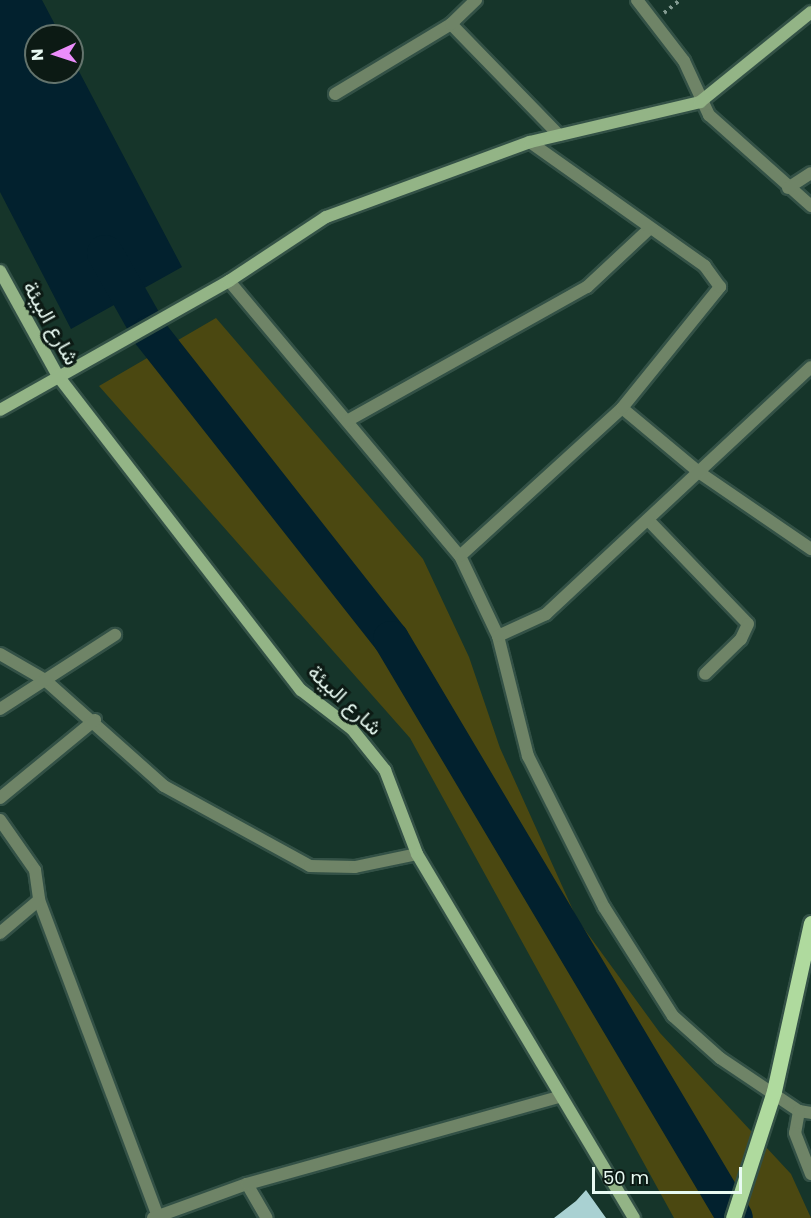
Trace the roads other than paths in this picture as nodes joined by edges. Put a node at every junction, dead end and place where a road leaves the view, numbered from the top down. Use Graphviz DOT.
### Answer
graph roads {
  1 [pos="476,0"];
  2 [pos="638,0"];
  3 [pos="811,12"];
  4 [pos="451,24"];
  5 [pos="335,94"];
  6 [pos="700,102"];
  7 [pos="559,135"];
  8 [pos="530,142"];
  9 [pos="811,173"];
  10 [pos="788,188"];
  11 [pos="811,206"];
  12 [pos="648,230"];
  13 [pos="0,272"];
  14 [pos="229,281"];
  15 [pos="811,367"];
  16 [pos="58,376"];
  17 [pos="622,408"];
  18 [pos="0,410"];
  19 [pos="347,421"];
  20 [pos="700,473"];
  21 [pos="650,522"];
  22 [pos="811,549"];
  23 [pos="460,556"];
  24 [pos="115,635"];
  25 [pos="498,636"];
  26 [pos="0,654"];
  27 [pos="705,674"];
  28 [pos="45,680"];
  29 [pos="0,709"];
  30 [pos="95,720"];
  31 [pos="0,798"];
  32 [pos="0,820"];
  33 [pos="417,854"];
  34 [pos="39,900"];
  35 [pos="811,923"];
  36 [pos="0,933"];
  37 [pos="774,1092"];
  38 [pos="559,1097"];
  39 [pos="805,1112"];
  40 [pos="811,1174"];
  41 [pos="247,1184"];
  42 [pos="156,1217"];
  43 [pos="267,1218"];
  44 [pos="634,1218"];
  45 [pos="733,1218"];
  1 -- 4 [label="street"];
  2 -- 6 [label="street"];
  3 -- 6 [label="street"];
  4 -- 5 [label="street"];
  4 -- 7 [label="street"];
  6 -- 7 [label="street"];
  6 -- 10 [label="street"];
  7 -- 8 [label="street"];
  8 -- 12 [label="street"];
  8 -- 14 [label="street"];
  9 -- 10 [label="street"];
  10 -- 11 [label="street"];
  12 -- 17 [label="street"];
  12 -- 19 [label="street"];
  13 -- 16 [label="street, شارع البيئة"];
  14 -- 16 [label="street"];
  14 -- 19 [label="street"];
  15 -- 20 [label="street"];
  16 -- 18 [label="street"];
  16 -- 33 [label="street, شارع البيئة"];
  17 -- 20 [label="street"];
  17 -- 23 [label="street"];
  19 -- 23 [label="street"];
  20 -- 21 [label="street"];
  20 -- 22 [label="street"];
  21 -- 25 [label="street"];
  21 -- 27 [label="street"];
  23 -- 25 [label="street"];
  24 -- 28 [label="street"];
  25 -- 37 [label="street"];
  26 -- 28 [label="street"];
  28 -- 29 [label="street"];
  28 -- 30 [label="street"];
  30 -- 31 [label="street"];
  30 -- 33 [label="street"];
  32 -- 34 [label="street"];
  33 -- 38 [label="street, شارع البيئة"];
  34 -- 36 [label="street"];
  34 -- 42 [label="street"];
  35 -- 37 [label="main road"];
  37 -- 39 [label="street"];
  37 -- 45 [label="main road"];
  38 -- 41 [label="street"];
  38 -- 44 [label="street, شارع البيئة"];
  39 -- 40 [label="street"];
  41 -- 42 [label="street"];
  41 -- 43 [label="street"];
}
